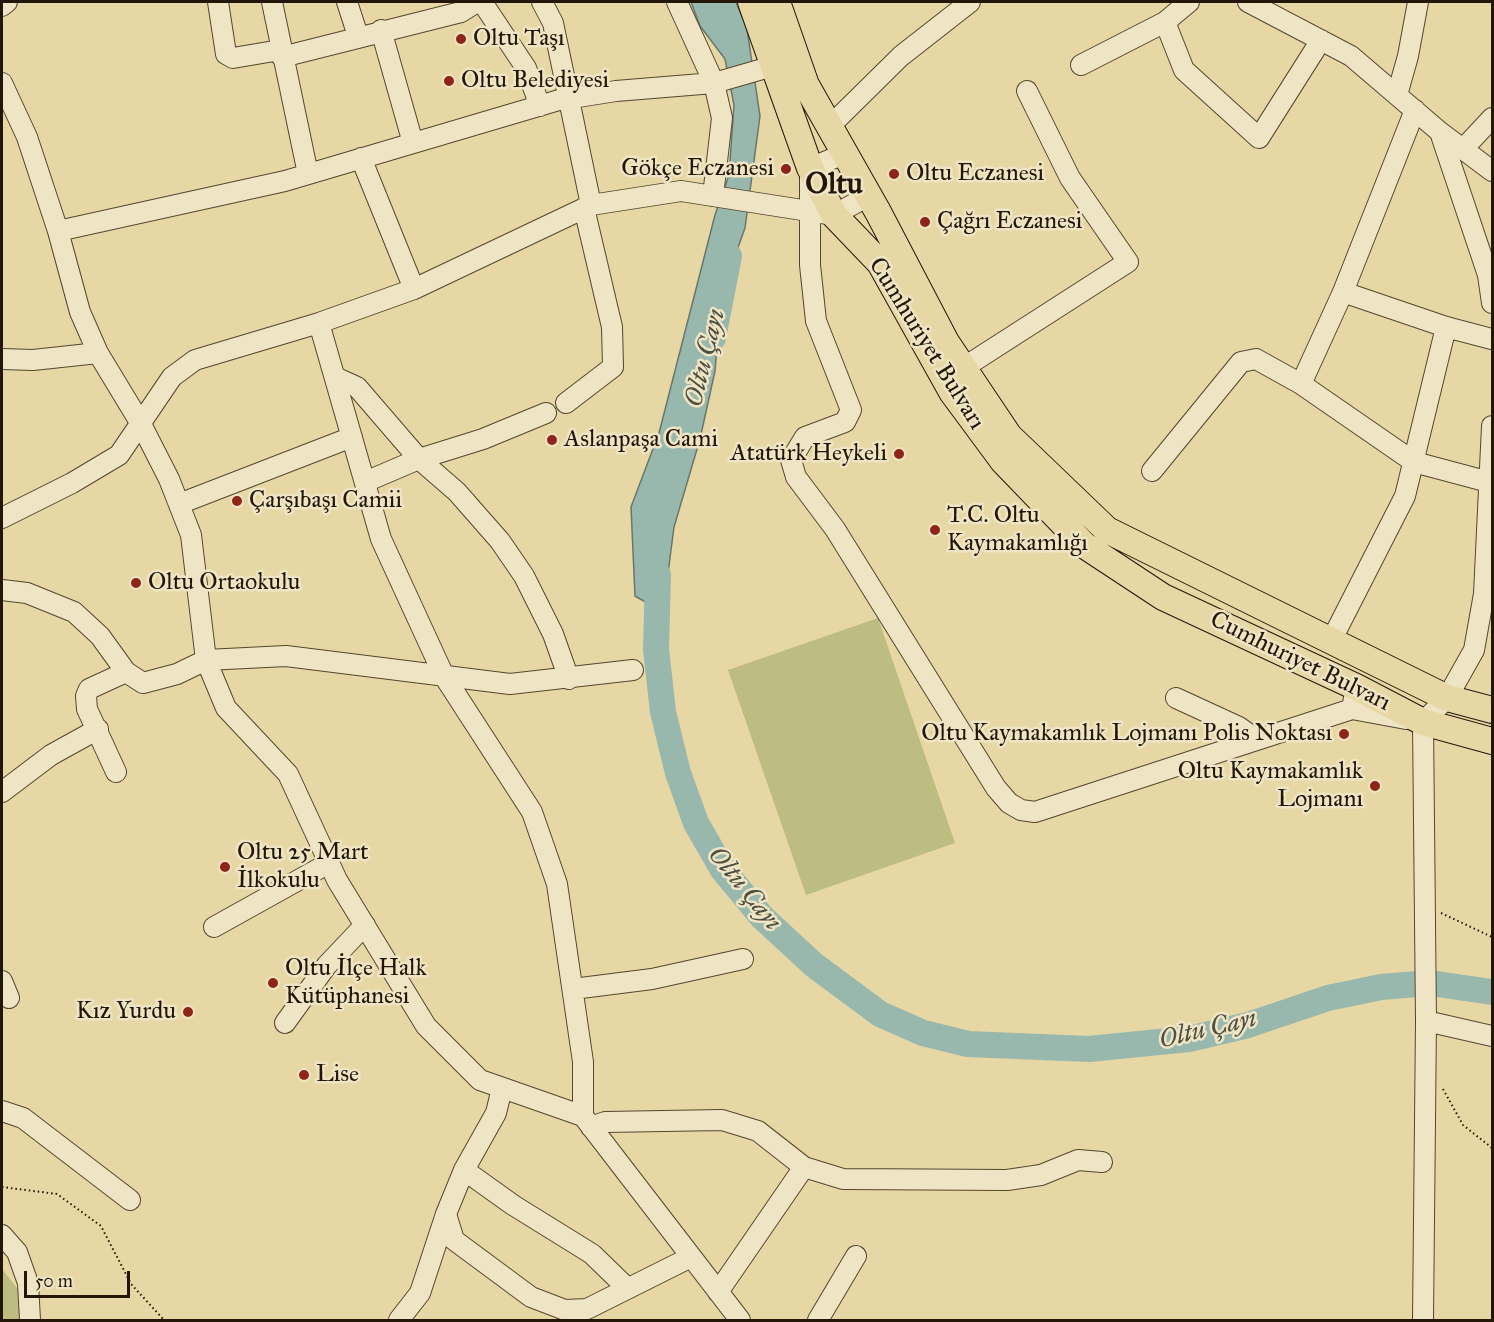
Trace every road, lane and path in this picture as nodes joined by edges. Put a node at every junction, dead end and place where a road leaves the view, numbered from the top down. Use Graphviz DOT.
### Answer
graph roads {
  1 [pos="7,2"];
  2 [pos="218,2"];
  3 [pos="272,2"];
  4 [pos="347,2"];
  5 [pos="477,2"];
  6 [pos="482,2"];
  7 [pos="542,2"];
  8 [pos="677,2"];
  9 [pos="751,2"];
  10 [pos="777,2"];
  11 [pos="970,2"];
  12 [pos="1190,2"];
  13 [pos="1248,2"];
  14 [pos="1418,2"];
  15 [pos="2,6"];
  16 [pos="1165,22"];
  17 [pos="381,30"];
  18 [pos="358,36"];
  19 [pos="1321,40"];
  20 [pos="281,53"];
  21 [pos="796,58"];
  22 [pos="1081,65"];
  23 [pos="764,69"];
  24 [pos="2,83"];
  25 [pos="714,83"];
  26 [pos="1027,91"];
  27 [pos="1397,95"];
  28 [pos="570,99"];
  29 [pos="540,106"];
  30 [pos="1415,111"];
  31 [pos="1492,118"];
  32 [pos="829,127"];
  33 [pos="1440,132"];
  34 [pos="413,143"];
  35 [pos="1463,149"];
  36 [pos="844,154"];
  37 [pos="361,158"];
  38 [pos="810,168"];
  39 [pos="1492,171"];
  40 [pos="308,174"];
  41 [pos="713,196"];
  42 [pos="868,196"];
  43 [pos="587,207"];
  44 [pos="809,211"];
  45 [pos="834,215"];
  46 [pos="58,231"];
  47 [pos="414,289"];
  48 [pos="1343,292"];
  49 [pos="1492,303"];
  50 [pos="319,323"];
  51 [pos="1446,327"];
  52 [pos="1492,339"];
  53 [pos="98,353"];
  54 [pos="2,359"];
  55 [pos="963,368"];
  56 [pos="335,377"];
  57 [pos="1301,384"];
  58 [pos="566,403"];
  59 [pos="546,413"];
  60 [pos="141,424"];
  61 [pos="1492,426"];
  62 [pos="352,437"];
  63 [pos="419,459"];
  64 [pos="1413,462"];
  65 [pos="1152,471"];
  66 [pos="365,482"];
  67 [pos="1489,482"];
  68 [pos="179,504"];
  69 [pos="2,518"];
  70 [pos="2,590"];
  71 [pos="1331,641"];
  72 [pos="206,660"];
  73 [pos="633,670"];
  74 [pos="126,672"];
  75 [pos="444,676"];
  76 [pos="569,679"];
  77 [pos="1176,698"];
  78 [pos="1354,698"];
  79 [pos="1447,698"];
  80 [pos="1492,710"];
  81 [pos="1423,722"];
  82 [pos="98,729"];
  83 [pos="1257,740"];
  84 [pos="1492,741"];
  85 [pos="116,772"];
  86 [pos="2,792"];
  87 [pos="329,863"];
  88 [pos="1424,906"];
  89 [pos="365,925"];
  90 [pos="214,927"];
  91 [pos="1492,937"];
  92 [pos="743,958"];
  93 [pos="573,990"];
  94 [pos="1426,1022"];
  95 [pos="285,1023"];
  96 [pos="1492,1036"];
  97 [pos="1441,1086"];
  98 [pos="502,1089"];
  99 [pos="2,1111"];
  100 [pos="587,1121"];
  101 [pos="1492,1148"];
  102 [pos="1102,1162"];
  103 [pos="804,1167"];
  104 [pos="464,1170"];
  105 [pos="2,1187"];
  106 [pos="130,1200"];
  107 [pos="446,1214"];
  108 [pos="2,1235"];
  109 [pos="856,1256"];
  110 [pos="691,1257"];
  111 [pos="626,1287"];
  112 [pos="718,1292"];
  113 [pos="30,1320"];
  114 [pos="164,1320"];
  115 [pos="399,1320"];
  116 [pos="740,1320"];
  117 [pos="818,1320"];
  118 [pos="1423,1320"];
  1 -- 15 [label="street"];
  2 -- 20 [label="street"];
  3 -- 20 [label="street"];
  4 -- 18 [label="street"];
  5 -- 17 [label="street"];
  6 -- 29 [label="street"];
  7 -- 28 [label="street"];
  8 -- 25 [label="street"];
  9 -- 23 [label="main road, Cumhuriyet Bulvarı"];
  10 -- 21 [label="main road, Cumhuriyet Bulvarı"];
  11 -- 32 [label="street"];
  12 -- 16 [label="street"];
  13 -- 19 [label="street"];
  14 -- 27 [label="street"];
  16 -- 19 [label="street"];
  16 -- 22 [label="street"];
  17 -- 18 [label="street"];
  17 -- 34 [label="street"];
  18 -- 20 [label="street"];
  19 -- 27 [label="street"];
  20 -- 40 [label="street"];
  21 -- 23 [label="street"];
  21 -- 32 [label="main road, Cumhuriyet Bulvarı"];
  23 -- 25 [label="street"];
  23 -- 38 [label="main road, Cumhuriyet Bulvarı"];
  24 -- 46 [label="street"];
  25 -- 28 [label="street"];
  25 -- 41 [label="street"];
  26 -- 55 [label="street"];
  27 -- 30 [label="street"];
  28 -- 29 [label="street"];
  28 -- 43 [label="street"];
  29 -- 34 [label="street"];
  30 -- 33 [label="street"];
  30 -- 48 [label="street"];
  31 -- 35 [label="street"];
  32 -- 36 [label="main road, Cumhuriyet Bulvarı"];
  33 -- 35 [label="street"];
  33 -- 49 [label="street"];
  34 -- 37 [label="street"];
  35 -- 39 [label="street"];
  36 -- 38 [label="street"];
  36 -- 42 [label="main road, Cumhuriyet Bulvarı"];
  37 -- 40 [label="street"];
  37 -- 47 [label="street"];
  38 -- 44 [label="street"];
  38 -- 45 [label="main road, Cumhuriyet Bulvarı"];
  40 -- 46 [label="street"];
  41 -- 43 [label="street"];
  41 -- 44 [label="street"];
  42 -- 45 [label="street"];
  42 -- 55 [label="main road, Cumhuriyet Bulvarı"];
  43 -- 47 [label="street"];
  43 -- 58 [label="street"];
  44 -- 45 [label="street"];
  44 -- 83 [label="street"];
  45 -- 78 [label="main road, Cumhuriyet Bulvarı"];
  46 -- 53 [label="street"];
  47 -- 50 [label="street"];
  48 -- 51 [label="street"];
  48 -- 57 [label="street"];
  50 -- 56 [label="street"];
  50 -- 60 [label="street"];
  51 -- 52 [label="street"];
  51 -- 64 [label="street"];
  53 -- 54 [label="street"];
  53 -- 60 [label="street"];
  55 -- 71 [label="main road, Cumhuriyet Bulvarı"];
  56 -- 62 [label="street"];
  56 -- 63 [label="street"];
  57 -- 64 [label="street"];
  57 -- 65 [label="street"];
  59 -- 63 [label="street"];
  60 -- 68 [label="street"];
  60 -- 69 [label="street"];
  61 -- 67 [label="street"];
  62 -- 66 [label="street"];
  62 -- 68 [label="street"];
  63 -- 66 [label="street"];
  63 -- 76 [label="street"];
  64 -- 67 [label="street"];
  64 -- 71 [label="street"];
  66 -- 75 [label="street"];
  67 -- 79 [label="street"];
  68 -- 72 [label="street"];
  70 -- 74 [label="street"];
  71 -- 79 [label="main road, Cumhuriyet Bulvarı"];
  72 -- 74 [label="street"];
  72 -- 75 [label="street"];
  72 -- 87 [label="street"];
  73 -- 76 [label="street"];
  74 -- 82 [label="street"];
  75 -- 76 [label="street"];
  75 -- 93 [label="street"];
  77 -- 83 [label="street"];
  78 -- 81 [label="main road, Cumhuriyet Bulvarı"];
  78 -- 83 [label="street"];
  79 -- 80 [label="main road, Cumhuriyet Bulvarı"];
  79 -- 81 [label="street"];
  81 -- 84 [label="main road, Cumhuriyet Bulvarı"];
  81 -- 88 [label="street"];
  82 -- 85 [label="street"];
  82 -- 86 [label="street"];
  87 -- 89 [label="street"];
  87 -- 90 [label="street"];
  88 -- 91 [label="path"];
  88 -- 94 [label="street"];
  89 -- 95 [label="street"];
  89 -- 98 [label="street"];
  92 -- 93 [label="street"];
  93 -- 100 [label="street"];
  94 -- 96 [label="street"];
  94 -- 118 [label="street"];
  97 -- 101 [label="path"];
  98 -- 100 [label="street"];
  98 -- 104 [label="street"];
  99 -- 106 [label="street"];
  100 -- 103 [label="street"];
  100 -- 110 [label="street"];
  102 -- 103 [label="street"];
  103 -- 112 [label="street"];
  104 -- 107 [label="street"];
  104 -- 111 [label="street"];
  105 -- 114 [label="path"];
  107 -- 111 [label="street"];
  107 -- 115 [label="street"];
  108 -- 113 [label="street"];
  109 -- 117 [label="street"];
  110 -- 111 [label="street"];
  110 -- 112 [label="street"];
  112 -- 116 [label="street"];
}
